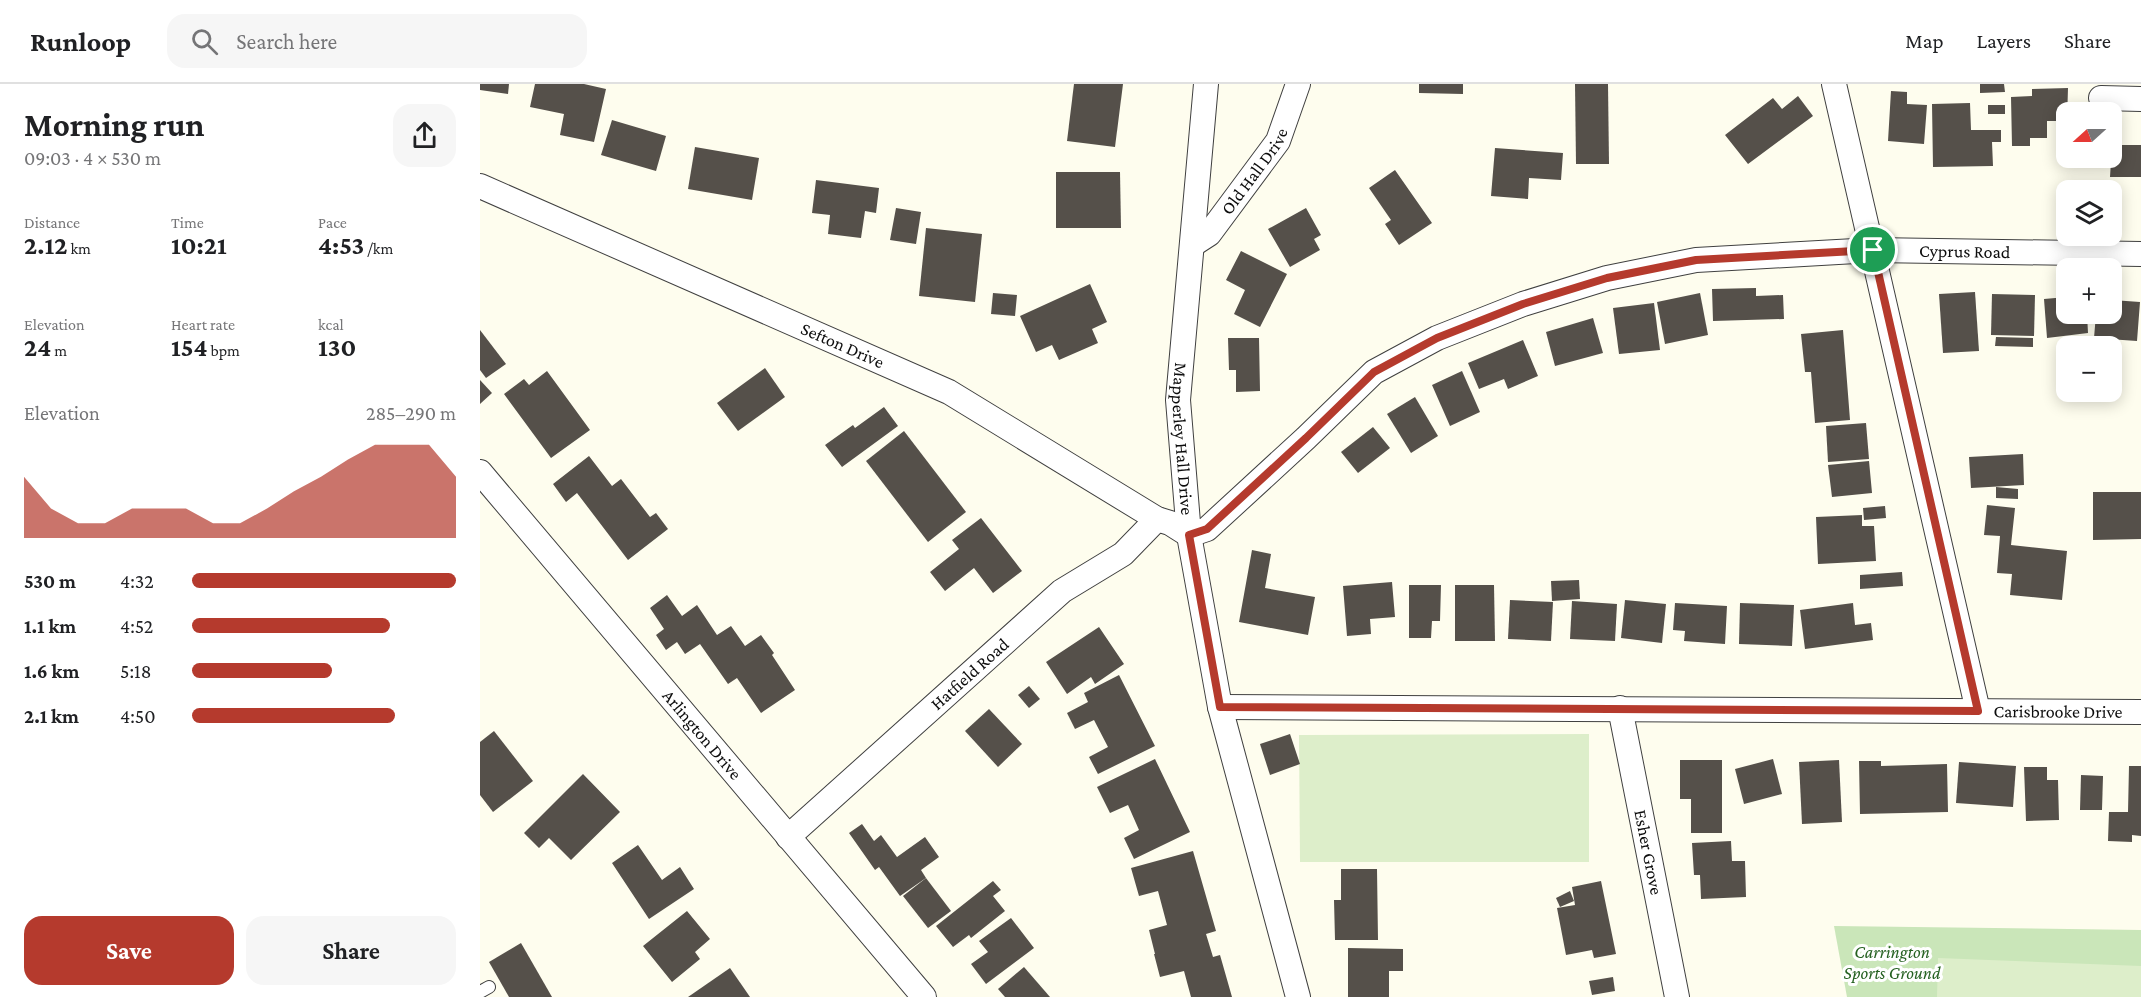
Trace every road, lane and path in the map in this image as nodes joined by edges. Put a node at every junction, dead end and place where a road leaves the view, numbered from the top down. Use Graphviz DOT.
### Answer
graph roads {
  1 [pos="1206,84"];
  2 [pos="1298,84"];
  3 [pos="1834,84"];
  4 [pos="2101,98"];
  5 [pos="2141,99"];
  6 [pos="480,186"];
  7 [pos="1192,245"];
  8 [pos="1873,250"];
  9 [pos="2141,254"];
  10 [pos="480,472"];
  11 [pos="1157,519"];
  12 [pos="1189,535"];
  13 [pos="1220,707"];
  14 [pos="1620,708"];
  15 [pos="1978,711"];
  16 [pos="2141,712"];
  17 [pos="788,837"];
  18 [pos="924,997"];
  19 [pos="1298,997"];
  20 [pos="1677,997"];
  1 -- 7 [label="street, Mapperley Hall Drive"];
  2 -- 7 [label="street, Old Hall Drive"];
  3 -- 8 [label="street"];
  4 -- 5 [label="street"];
  6 -- 11 [label="street, Sefton Drive"];
  7 -- 12 [label="street, Mapperley Hall Drive"];
  8 -- 9 [label="street, Cyprus Road"];
  8 -- 12 [label="street, Cyprus Road"];
  8 -- 15 [label="street"];
  10 -- 17 [label="street, Arlington Drive"];
  11 -- 12 [label="street, Sefton Drive"];
  11 -- 17 [label="street, Hatfield Road"];
  12 -- 13 [label="street, Mapperley Hall Drive"];
  13 -- 14 [label="street, Carisbrooke Drive"];
  13 -- 19 [label="street, Mapperley Hall Drive"];
  14 -- 15 [label="street, Carisbrooke Drive"];
  14 -- 20 [label="street, Esher Grove"];
  15 -- 16 [label="street, Carisbrooke Drive"];
  17 -- 18 [label="street, Arlington Drive"];
}
